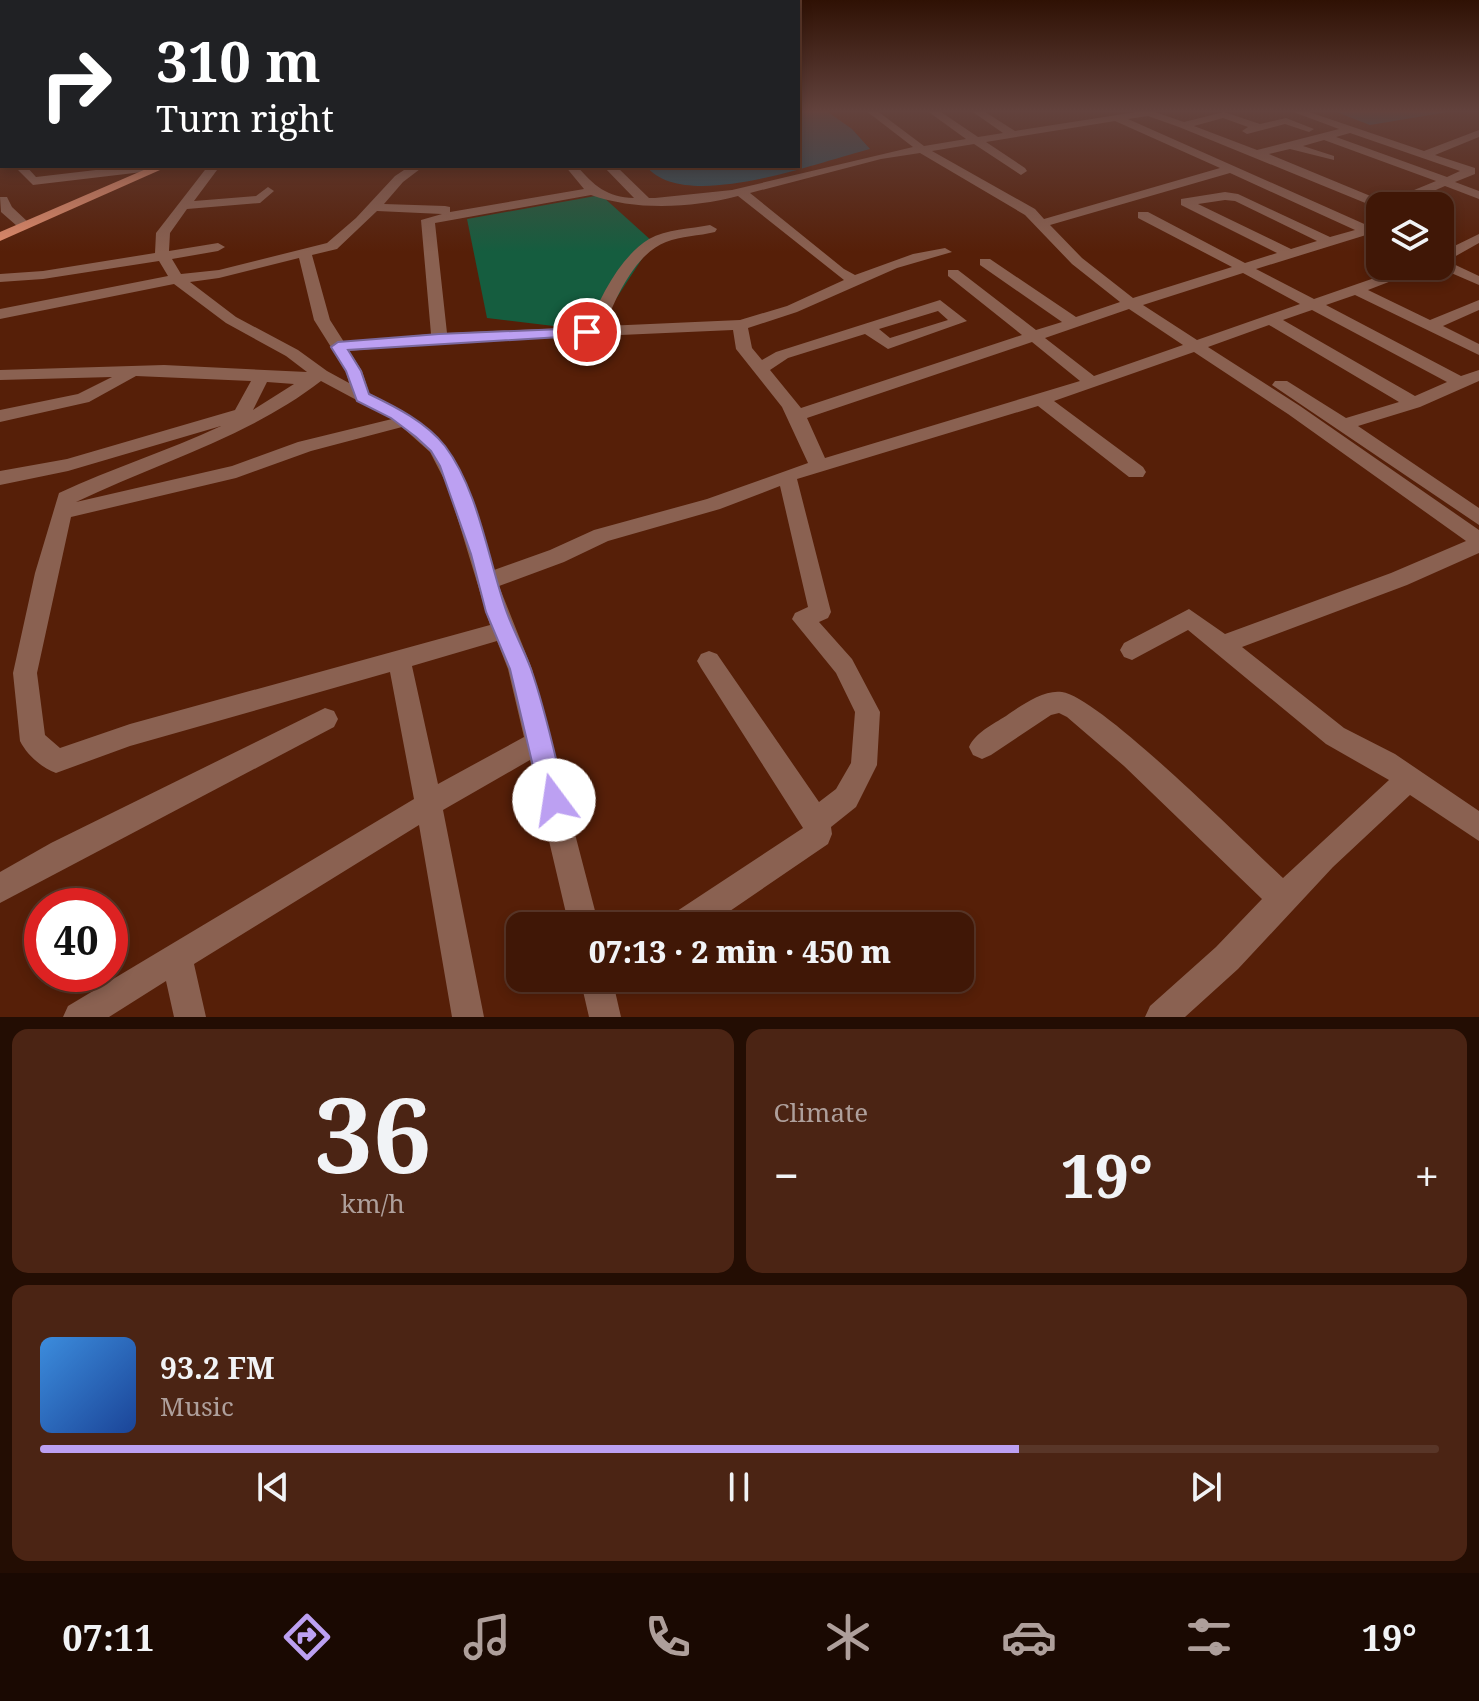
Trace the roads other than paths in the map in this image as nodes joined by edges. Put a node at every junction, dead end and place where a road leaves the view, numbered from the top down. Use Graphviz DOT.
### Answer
graph roads {
  1 [pos="893,157"];
  2 [pos="943,157"];
  3 [pos="1003,157"];
  4 [pos="1204,157"];
  5 [pos="1249,157"];
  6 [pos="1265,157"];
  7 [pos="1383,157"];
  8 [pos="1432,157"];
  9 [pos="1401,164"];
  10 [pos="1226,167"];
  11 [pos="22,168"];
  12 [pos="140,168"];
  13 [pos="151,168"];
  14 [pos="151,168"];
  15 [pos="212,168"];
  16 [pos="573,168"];
  17 [pos="611,168"];
  18 [pos="1387,170"];
  19 [pos="1475,170"];
  20 [pos="1021,171"];
  21 [pos="397,173"];
  22 [pos="1446,181"];
  23 [pos="268,191"];
  24 [pos="592,191"];
  25 [pos="741,192"];
  26 [pos="1420,192"];
  27 [pos="1479,195"];
  28 [pos="1366,199"];
  29 [pos="3,200"];
  30 [pos="644,200"];
  31 [pos="184,206"];
  32 [pos="373,207"];
  33 [pos="469,211"];
  34 [pos="1143,215"];
  35 [pos="1366,215"];
  36 [pos="1047,222"];
  37 [pos="1349,222"];
  38 [pos="22,223"];
  39 [pos="710,229"];
  40 [pos="1237,229"];
  41 [pos="1366,230"];
  42 [pos="1366,234"];
  43 [pos="0,235"];
  44 [pos="1478,240"];
  45 [pos="1328,241"];
  46 [pos="1193,243"];
  47 [pos="218,247"];
  48 [pos="945,252"];
  49 [pos="1454,253"];
  50 [pos="305,254"];
  51 [pos="1289,254"];
  52 [pos="165,258"];
  53 [pos="985,262"];
  54 [pos="1242,268"];
  55 [pos="1454,268"];
  56 [pos="953,273"];
  57 [pos="0,278"];
  58 [pos="177,279"];
  59 [pos="855,280"];
  60 [pos="1387,280"];
  61 [pos="1479,281"];
  62 [pos="1358,291"];
  63 [pos="1136,302"];
  64 [pos="1316,305"];
  65 [pos="1479,305"];
  66 [pos="0,314"];
  67 [pos="1270,319"];
  68 [pos="1074,323"];
  69 [pos="740,325"];
  70 [pos="1430,326"];
  71 [pos="869,329"];
  72 [pos="595,331"];
  73 [pos="1031,337"];
  74 [pos="439,338"];
  75 [pos="1200,343"];
  76 [pos="338,347"];
  77 [pos="1479,350"];
  78 [pos="760,369"];
  79 [pos="135,371"];
  80 [pos="0,375"];
  81 [pos="321,375"];
  82 [pos="1479,375"];
  83 [pos="262,376"];
  84 [pos="1092,382"];
  85 [pos="1460,382"];
  86 [pos="362,397"];
  87 [pos="1041,400"];
  88 [pos="1414,403"];
  89 [pos="0,416"];
  90 [pos="796,416"];
  91 [pos="242,419"];
  92 [pos="405,421"];
  93 [pos="1344,425"];
  94 [pos="819,466"];
  95 [pos="1136,472"];
  96 [pos="787,476"];
  97 [pos="0,478"];
  98 [pos="61,512"];
  99 [pos="1479,518"];
  100 [pos="1479,542"];
  101 [pos="488,581"];
  102 [pos="504,630"];
  103 [pos="1222,645"];
  104 [pos="1132,650"];
  105 [pos="399,658"];
  106 [pos="709,661"];
  107 [pos="325,719"];
  108 [pos="539,742"];
  109 [pos="982,747"];
  110 [pos="1409,779"];
  111 [pos="427,806"];
  112 [pos="816,821"];
  113 [pos="1479,827"];
  114 [pos="0,888"];
  115 [pos="1283,899"];
  116 [pos="581,912"];
  117 [pos="703,912"];
  118 [pos="177,958"];
  119 [pos="602,992"];
  120 [pos="79,1017"];
  121 [pos="190,1017"];
  122 [pos="468,1017"];
  123 [pos="605,1017"];
  124 [pos="1161,1017"];
  1 -- 25 [label="street"];
  2 -- 36 [label="street"];
  3 -- 20 [label="street"];
  4 -- 10 [label="street"];
  5 -- 10 [label="street"];
  6 -- 28 [label="street"];
  7 -- 9 [label="street"];
  8 -- 19 [label="street"];
  9 -- 18 [label="street"];
  9 -- 22 [label="street"];
  10 -- 36 [label="street"];
  10 -- 37 [label="street"];
  11 -- 12 [label="street"];
  13 -- 38 [label="main road"];
  14 -- 43 [label="main road"];
  15 -- 31 [label="street"];
  16 -- 24 [label="street"];
  17 -- 30 [label="street"];
  19 -- 22 [label="street"];
  21 -- 32 [label="street"];
  22 -- 26 [label="street"];
  22 -- 27 [label="street"];
  23 -- 31 [label="street"];
  24 -- 30 [label="street"];
  24 -- 33 [label="street"];
  25 -- 30 [label="street"];
  25 -- 59 [label="street"];
  29 -- 38 [label="street"];
  31 -- 52 [label="street"];
  32 -- 33 [label="street"];
  32 -- 50 [label="street"];
  33 -- 74 [label="street"];
  34 -- 46 [label="street"];
  35 -- 37 [label="street"];
  36 -- 63 [label="street"];
  37 -- 41 [label="street"];
  38 -- 43 [label="main road"];
  39 -- 72 [label="street"];
  40 -- 45 [label="street"];
  40 -- 46 [label="street"];
  40 -- 51 [label="street"];
  42 -- 45 [label="street"];
  44 -- 49 [label="street"];
  45 -- 51 [label="street"];
  46 -- 54 [label="street"];
  47 -- 52 [label="street"];
  48 -- 59 [label="street"];
  50 -- 58 [label="street"];
  50 -- 76 [label="street"];
  51 -- 54 [label="street"];
  52 -- 57 [label="street"];
  52 -- 58 [label="street"];
  53 -- 68 [label="street"];
  54 -- 63 [label="street"];
  54 -- 64 [label="street"];
  55 -- 61 [label="street"];
  56 -- 73 [label="street"];
  58 -- 66 [label="street"];
  58 -- 81 [label="street"];
  59 -- 69 [label="street"];
  60 -- 62 [label="street"];
  62 -- 64 [label="street"];
  62 -- 70 [label="street"];
  63 -- 68 [label="street"];
  63 -- 75 [label="street"];
  64 -- 67 [label="street"];
  64 -- 85 [label="street"];
  65 -- 70 [label="street"];
  67 -- 75 [label="street"];
  67 -- 88 [label="street"];
  68 -- 73 [label="street"];
  69 -- 72 [label="street"];
  69 -- 78 [label="street"];
  70 -- 77 [label="street"];
  71 -- 71 [label="street"];
  71 -- 78 [label="street"];
  72 -- 74 [label="street"];
  73 -- 84 [label="street"];
  73 -- 90 [label="street"];
  74 -- 76 [label="street"];
  75 -- 84 [label="street"];
  75 -- 93 [label="street"];
  75 -- 100 [label="street"];
  76 -- 86 [label="street"];
  78 -- 90 [label="street"];
  79 -- 80 [label="street"];
  79 -- 83 [label="street"];
  79 -- 89 [label="street"];
  81 -- 83 [label="street"];
  81 -- 86 [label="street"];
  81 -- 91 [label="street"];
  82 -- 85 [label="street"];
  83 -- 91 [label="street"];
  84 -- 87 [label="street"];
  85 -- 88 [label="street"];
  86 -- 92 [label="street"];
  87 -- 94 [label="street"];
  87 -- 95 [label="street"];
  88 -- 93 [label="street"];
  90 -- 94 [label="street"];
  91 -- 97 [label="street"];
  91 -- 98 [label="street"];
  92 -- 98 [label="street"];
  92 -- 101 [label="street"];
  93 -- 99 [label="street"];
  94 -- 96 [label="street"];
  96 -- 101 [label="street"];
  96 -- 112 [label="street"];
  98 -- 105 [label="street"];
  100 -- 103 [label="street"];
  101 -- 102 [label="street"];
  102 -- 105 [label="street"];
  102 -- 108 [label="street"];
  103 -- 104 [label="street"];
  103 -- 110 [label="street"];
  105 -- 111 [label="street"];
  106 -- 112 [label="street"];
  107 -- 114 [label="street"];
  108 -- 111 [label="street"];
  108 -- 116 [label="street"];
  109 -- 115 [label="street"];
  110 -- 113 [label="street"];
  110 -- 115 [label="street"];
  111 -- 118 [label="street"];
  111 -- 122 [label="street"];
  112 -- 117 [label="street"];
  115 -- 124 [label="street"];
  118 -- 120 [label="street"];
  118 -- 121 [label="street"];
  119 -- 123 [label="street"];
}
